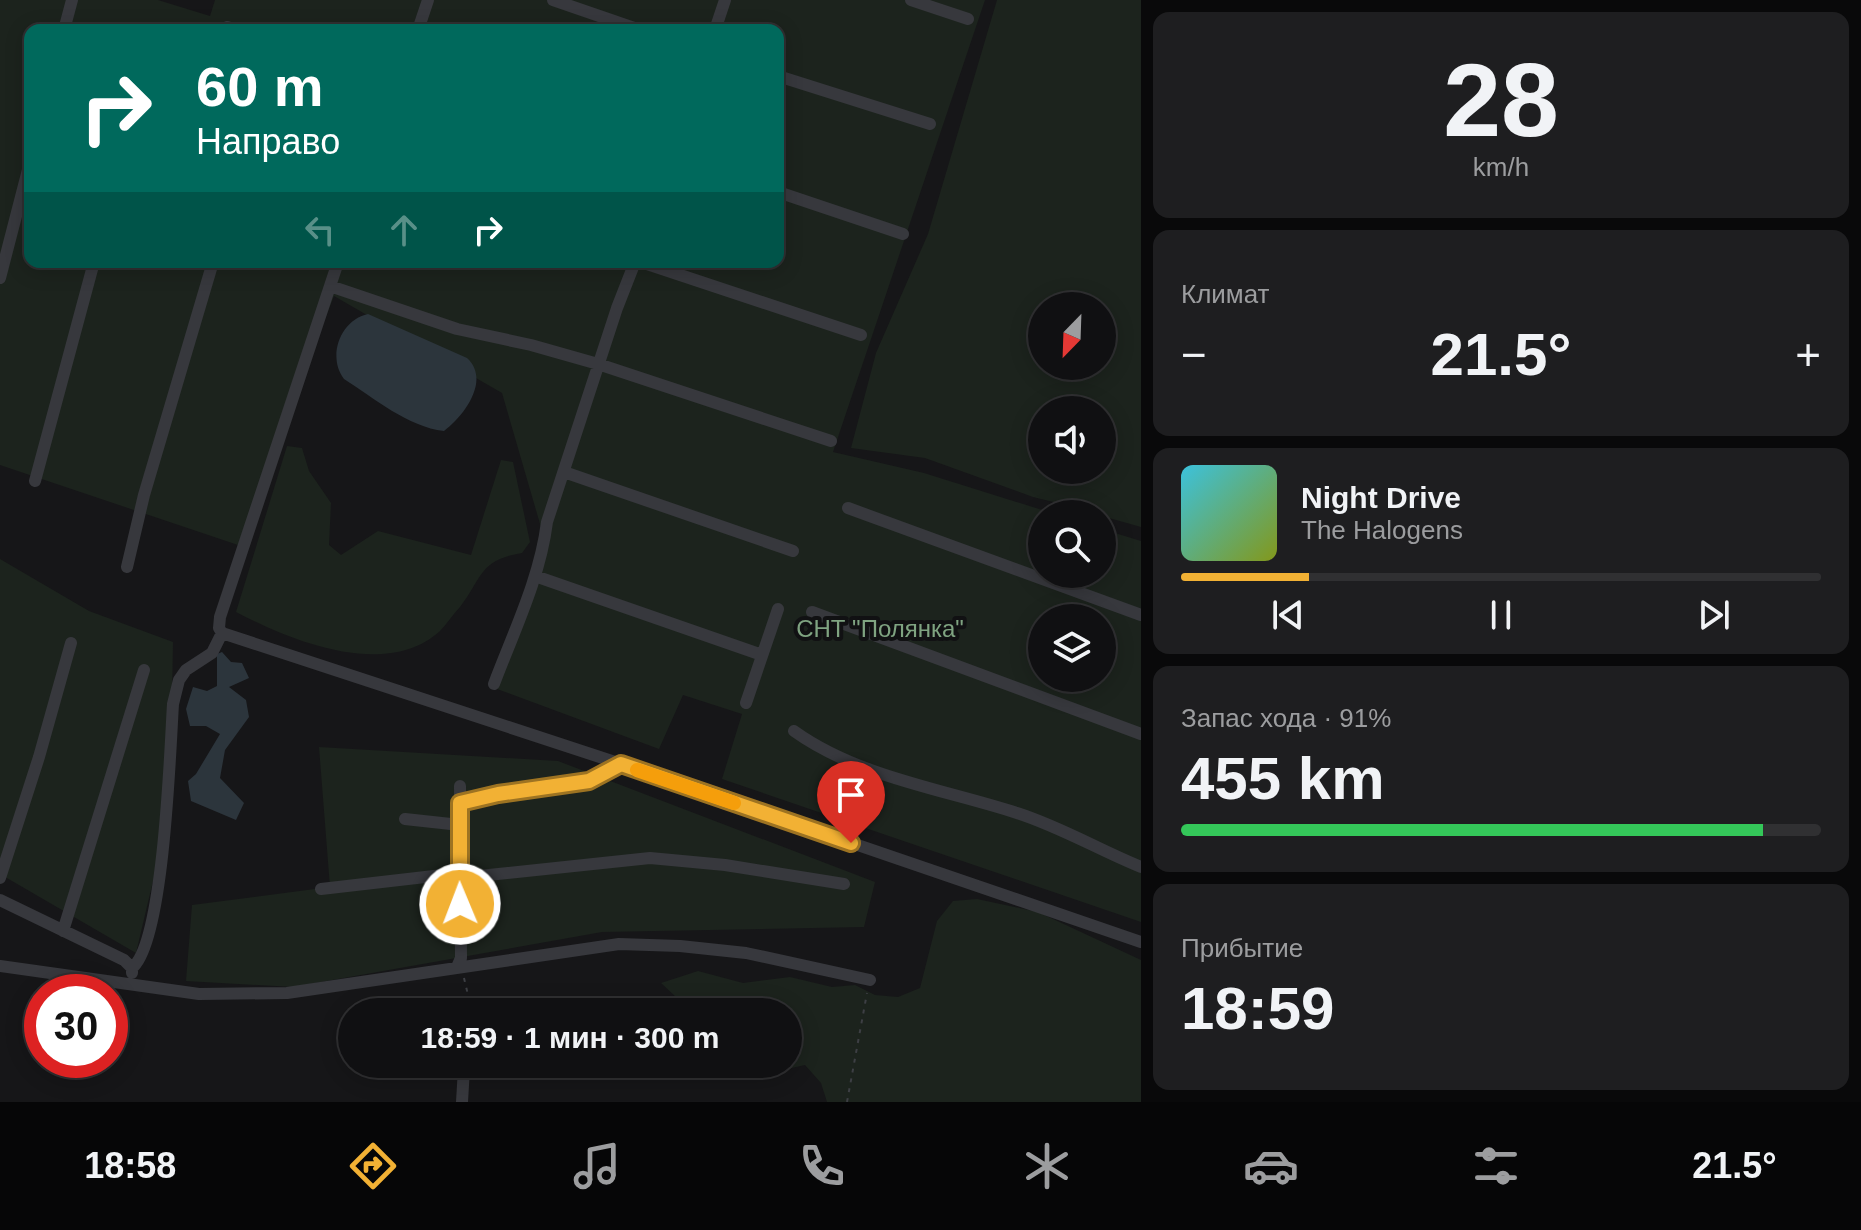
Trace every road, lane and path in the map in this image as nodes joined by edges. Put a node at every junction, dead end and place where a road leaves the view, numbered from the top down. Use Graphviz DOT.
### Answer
graph roads {
  1 [pos="72,0"];
  2 [pos="428,0"];
  3 [pos="553,0"];
  4 [pos="725,0"];
  5 [pos="911,0"];
  6 [pos="968,19"];
  7 [pos="66,24"];
  8 [pos="420,24"];
  9 [pos="623,24"];
  10 [pos="717,24"];
  11 [pos="784,78"];
  12 [pos="930,124"];
  13 [pos="24,185"];
  14 [pos="784,194"];
  15 [pos="903,234"];
  16 [pos="92,268"];
  17 [pos="211,268"];
  18 [pos="336,268"];
  19 [pos="636,268"];
  20 [pos="656,268"];
  21 [pos="0,278"];
  22 [pos="330,286"];
  23 [pos="861,335"];
  24 [pos="598,364"];
  25 [pos="831,441"];
  26 [pos="564,472"];
  27 [pos="35,481"];
  28 [pos="848,508"];
  29 [pos="793,551"];
  30 [pos="127,567"];
  31 [pos="535,576"];
  32 [pos="778,609"];
  33 [pos="812,612"];
  34 [pos="1141,615"];
  35 [pos="222,633"];
  36 [pos="71,643"];
  37 [pos="762,655"];
  38 [pos="144,670"];
  39 [pos="494,684"];
  40 [pos="746,703"];
  41 [pos="794,731"];
  42 [pos="1141,734"];
  43 [pos="621,764"];
  44 [pos="460,786"];
  45 [pos="460,803"];
  46 [pos="405,819"];
  47 [pos="460,825"];
  48 [pos="1141,867"];
  49 [pos="460,876"];
  50 [pos="0,878"];
  51 [pos="844,884"];
  52 [pos="321,889"];
  53 [pos="0,900"];
  54 [pos="63,931"];
  55 [pos="1141,942"];
  56 [pos="0,966"];
  57 [pos="459,967"];
  58 [pos="132,968"];
  59 [pos="870,980"];
  60 [pos="132,984"];
  61 [pos="468,998"];
  62 [pos="463,1078"];
  63 [pos="462,1102"];
  64 [pos="847,1102"];
  1 -- 7 [label="street"];
  2 -- 8 [label="street"];
  3 -- 9 [label="street"];
  4 -- 10 [label="street"];
  5 -- 6 [label="street"];
  11 -- 12 [label="street"];
  13 -- 21 [label="street"];
  14 -- 15 [label="street"];
  16 -- 27 [label="street"];
  17 -- 30 [label="street"];
  18 -- 22 [label="street"];
  19 -- 24 [label="street"];
  20 -- 23 [label="street"];
  22 -- 24 [label="street"];
  22 -- 35 [label="street"];
  24 -- 25 [label="street"];
  24 -- 26 [label="street"];
  26 -- 29 [label="street"];
  26 -- 31 [label="street"];
  28 -- 34 [label="street"];
  31 -- 37 [label="street"];
  31 -- 39 [label="street"];
  32 -- 37 [label="street"];
  33 -- 42 [label="street"];
  35 -- 43 [label="street"];
  35 -- 58 [label="street"];
  36 -- 50 [label="street"];
  37 -- 40 [label="street"];
  38 -- 54 [label="street"];
  41 -- 48 [label="street"];
  43 -- 45 [label="street"];
  43 -- 55 [label="street"];
  44 -- 45 [label="street"];
  45 -- 47 [label="street"];
  46 -- 47 [label="street"];
  47 -- 49 [label="street"];
  49 -- 51 [label="street"];
  49 -- 52 [label="street"];
  49 -- 57 [label="street"];
  53 -- 54 [label="street"];
  54 -- 58 [label="street"];
  56 -- 60 [label="street"];
  57 -- 59 [label="street"];
  57 -- 60 [label="street"];
  57 -- 61 [label="path"];
  58 -- 60 [label="street"];
  59 -- 64 [label="path"];
  62 -- 63 [label="street"];
}
